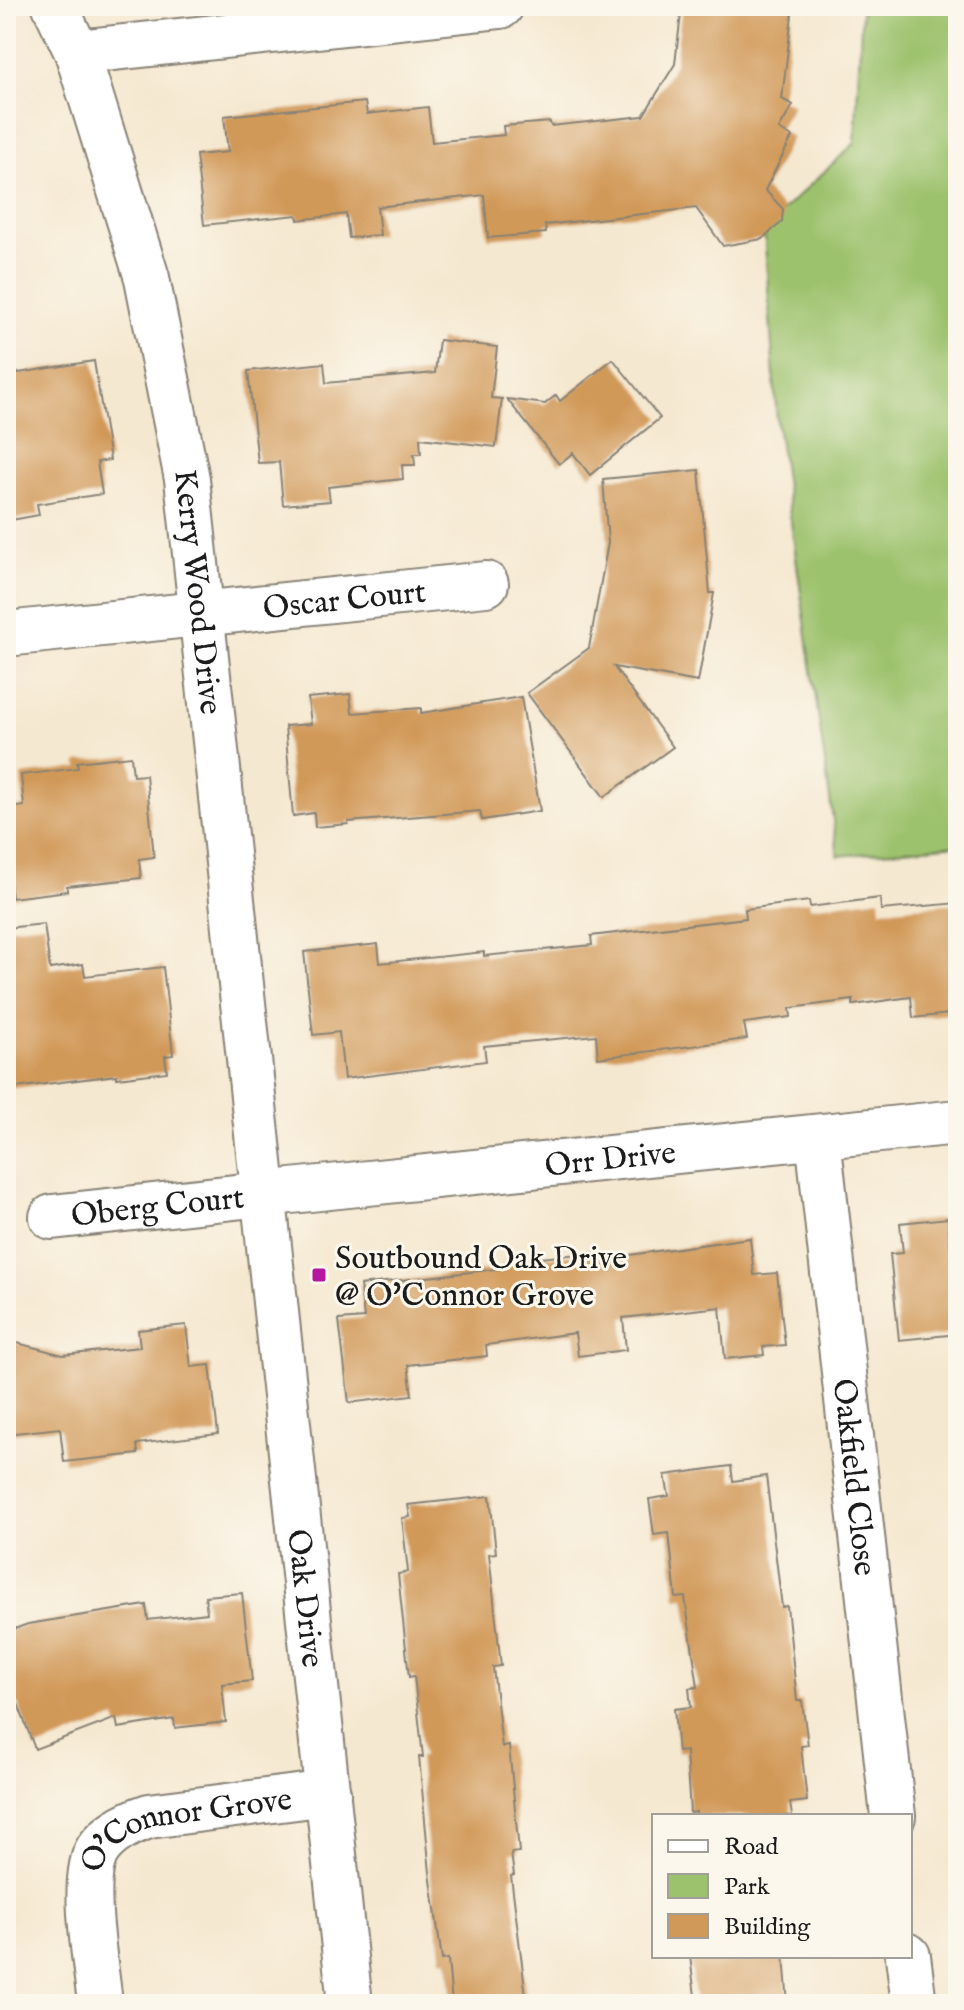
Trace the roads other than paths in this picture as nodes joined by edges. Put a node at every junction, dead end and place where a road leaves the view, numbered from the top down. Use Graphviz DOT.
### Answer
graph roads {
  1 [pos="55,6"];
  2 [pos="501,6"];
  3 [pos="77,52"];
  4 [pos="486,584"];
  5 [pos="202,613"];
  6 [pos="6,634"];
  7 [pos="958,1122"];
  8 [pos="818,1137"];
  9 [pos="262,1194"];
  10 [pos="52,1217"];
  11 [pos="328,1793"];
  12 [pos="893,1814"];
  13 [pos="908,1958"];
  14 [pos="100,2004"];
  15 [pos="350,2004"];
  16 [pos="914,2004"];
  1 -- 3 [label="street, Kerry Wood Drive"];
  2 -- 3 [label="street"];
  3 -- 5 [label="street, Kerry Wood Drive"];
  4 -- 5 [label="street, Oscar Court"];
  5 -- 6 [label="street, Oscar Court"];
  5 -- 9 [label="street, Kerry Wood Drive"];
  7 -- 8 [label="street, Orr Drive"];
  8 -- 9 [label="street, Orr Drive"];
  8 -- 12 [label="street, Oakfield Close"];
  9 -- 10 [label="street, Oberg Court"];
  9 -- 11 [label="street, Oak Drive"];
  11 -- 14 [label="street, O'Connor Grove"];
  11 -- 15 [label="street, Oak Drive"];
  13 -- 16 [label="street"];
}
